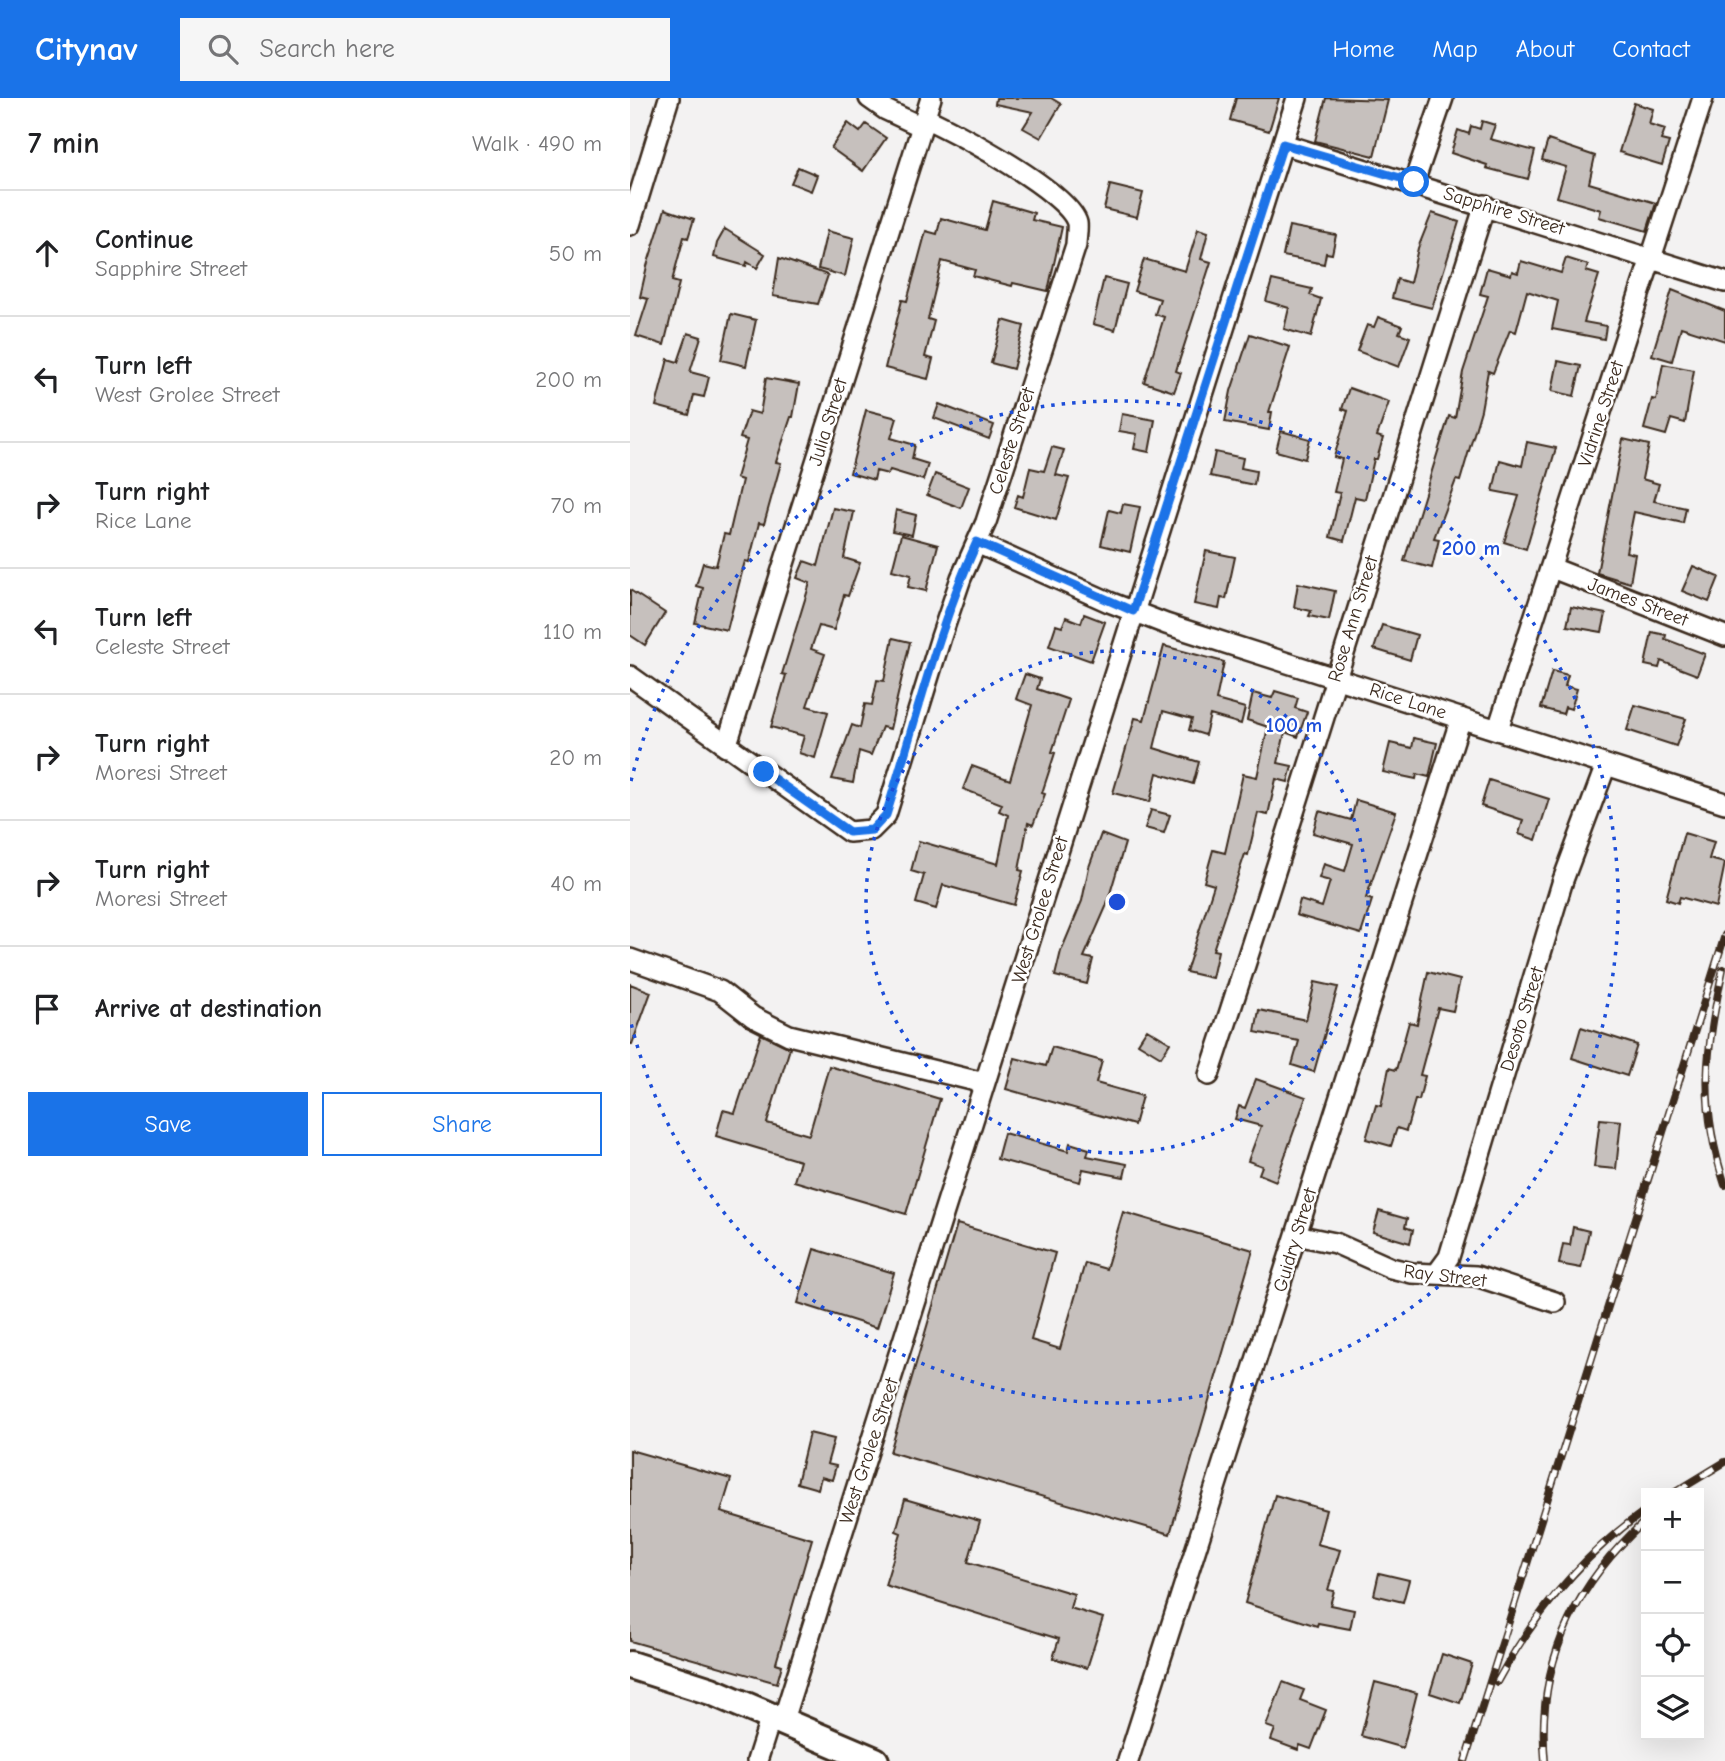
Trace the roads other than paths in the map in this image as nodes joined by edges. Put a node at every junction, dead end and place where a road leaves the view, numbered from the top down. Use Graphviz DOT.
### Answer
graph roads {
  1 [pos="669,98"];
  2 [pos="869,98"];
  3 [pos="931,98"];
  4 [pos="1297,98"];
  5 [pos="1443,98"];
  6 [pos="1703,98"];
  7 [pos="924,123"];
  8 [pos="1283,144"];
  9 [pos="1414,182"];
  10 [pos="1485,205"];
  11 [pos="630,225"];
  12 [pos="1650,258"];
  13 [pos="1725,282"];
  14 [pos="977,542"];
  15 [pos="1552,568"];
  16 [pos="1133,611"];
  17 [pos="1725,636"];
  18 [pos="630,676"];
  19 [pos="1334,677"];
  20 [pos="1461,718"];
  21 [pos="1498,729"];
  22 [pos="726,747"];
  23 [pos="1606,765"];
  24 [pos="1725,803"];
  25 [pos="630,959"];
  26 [pos="1209,1075"];
  27 [pos="984,1083"];
  28 [pos="1296,1235"];
  29 [pos="1438,1272"];
  30 [pos="1555,1302"];
  31 [pos="630,1665"];
  32 [pos="777,1720"];
  33 [pos="757,1761"];
  34 [pos="875,1761"];
  35 [pos="1128,1761"];
  1 -- 11 [label="street"];
  2 -- 7 [label="street, Celeste Street"];
  3 -- 7 [label="street, Julia Street"];
  4 -- 8 [label="street, West Grolee Street"];
  5 -- 9 [label="street"];
  6 -- 12 [label="street, Vidrine Street"];
  7 -- 14 [label="street, Celeste Street"];
  7 -- 22 [label="street, Julia Street"];
  8 -- 9 [label="street, Sapphire Street"];
  8 -- 16 [label="street, West Grolee Street"];
  9 -- 10 [label="street, Sapphire Street"];
  10 -- 12 [label="street, Sapphire Street"];
  10 -- 19 [label="street, Rose Ann Street"];
  12 -- 13 [label="street, Sapphire Street"];
  12 -- 15 [label="street, Vidrine Street"];
  14 -- 16 [label="street, Rice Lane"];
  14 -- 22 [label="street, Celeste Street"];
  15 -- 17 [label="street, James Street"];
  15 -- 21 [label="street, Vidrine Street"];
  16 -- 19 [label="street, Rice Lane"];
  16 -- 27 [label="street, West Grolee Street"];
  18 -- 22 [label="street"];
  19 -- 20 [label="street, Rice Lane"];
  19 -- 26 [label="street, Rose Ann Street"];
  20 -- 21 [label="street, Rice Lane"];
  20 -- 28 [label="street, Guidry Street"];
  21 -- 23 [label="street, Rice Lane"];
  23 -- 24 [label="street, Rice Lane"];
  23 -- 29 [label="street, Desoto Street"];
  25 -- 27 [label="street"];
  27 -- 32 [label="street, West Grolee Street"];
  28 -- 29 [label="street, Ray Street"];
  28 -- 35 [label="street, Guidry Street"];
  29 -- 30 [label="street, Ray Street"];
  31 -- 32 [label="street"];
  32 -- 33 [label="street, West Grolee Street"];
  32 -- 34 [label="street"];
}
